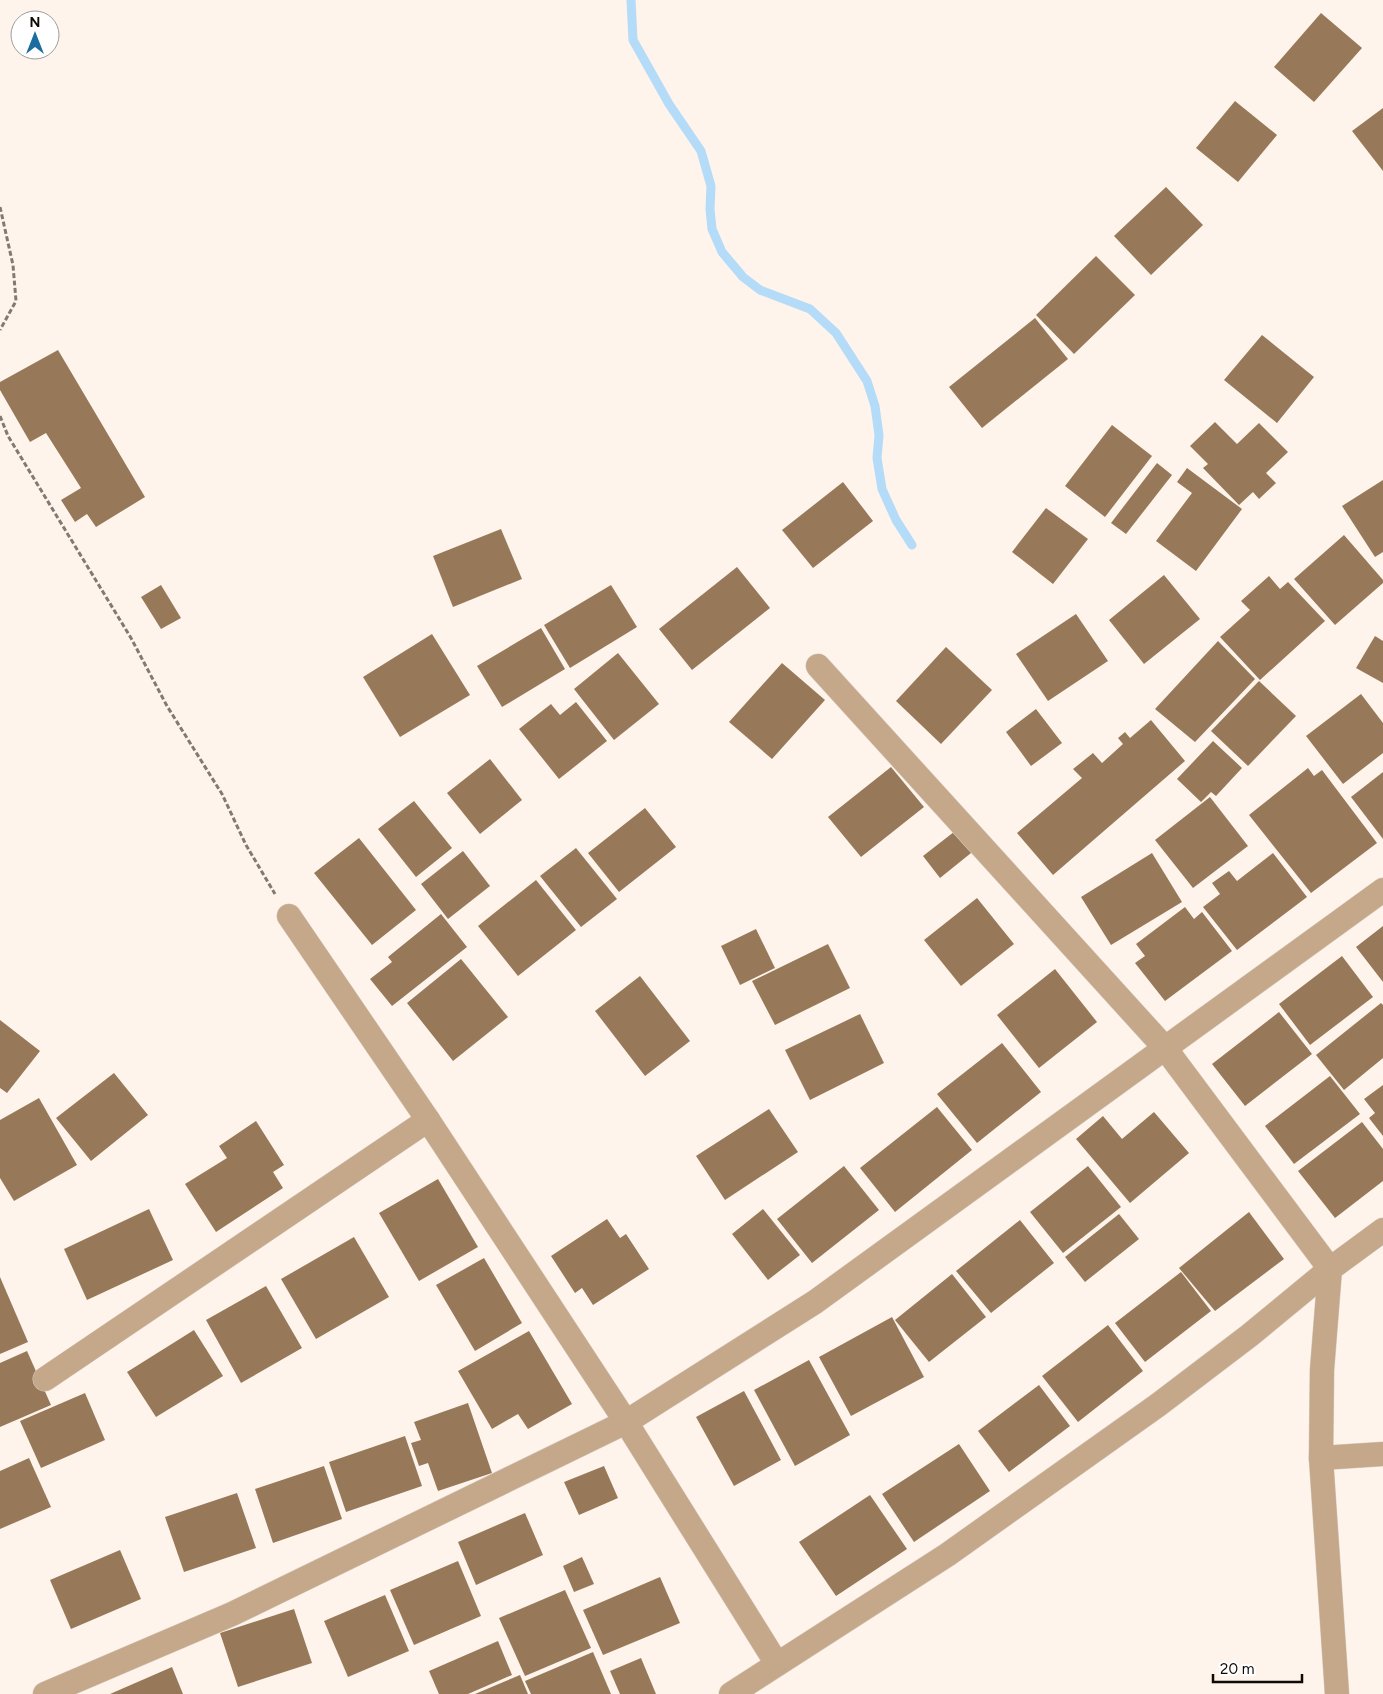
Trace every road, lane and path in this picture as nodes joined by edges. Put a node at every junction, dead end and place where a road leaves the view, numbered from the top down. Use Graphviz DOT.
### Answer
graph roads {
  1 [pos="0,207"];
  2 [pos="0,330"];
  3 [pos="0,416"];
  4 [pos="818,666"];
  5 [pos="1383,890"];
  6 [pos="289,916"];
  7 [pos="1164,1048"];
  8 [pos="428,1120"];
  9 [pos="1383,1230"];
  10 [pos="1330,1268"];
  11 [pos="45,1379"];
  12 [pos="626,1422"];
  13 [pos="1383,1454"];
  14 [pos="1321,1458"];
  15 [pos="776,1664"];
  16 [pos="45,1694"];
  17 [pos="731,1694"];
  18 [pos="1337,1694"];
  1 -- 2 [label="path"];
  3 -- 6 [label="path"];
  4 -- 7 [label="street"];
  5 -- 7 [label="street"];
  6 -- 8 [label="street"];
  7 -- 10 [label="street"];
  7 -- 12 [label="street"];
  8 -- 11 [label="street"];
  8 -- 12 [label="street"];
  9 -- 10 [label="street"];
  10 -- 14 [label="street"];
  10 -- 15 [label="street"];
  12 -- 15 [label="street"];
  12 -- 16 [label="street"];
  13 -- 14 [label="street"];
  14 -- 18 [label="street"];
  15 -- 17 [label="street"];
}
